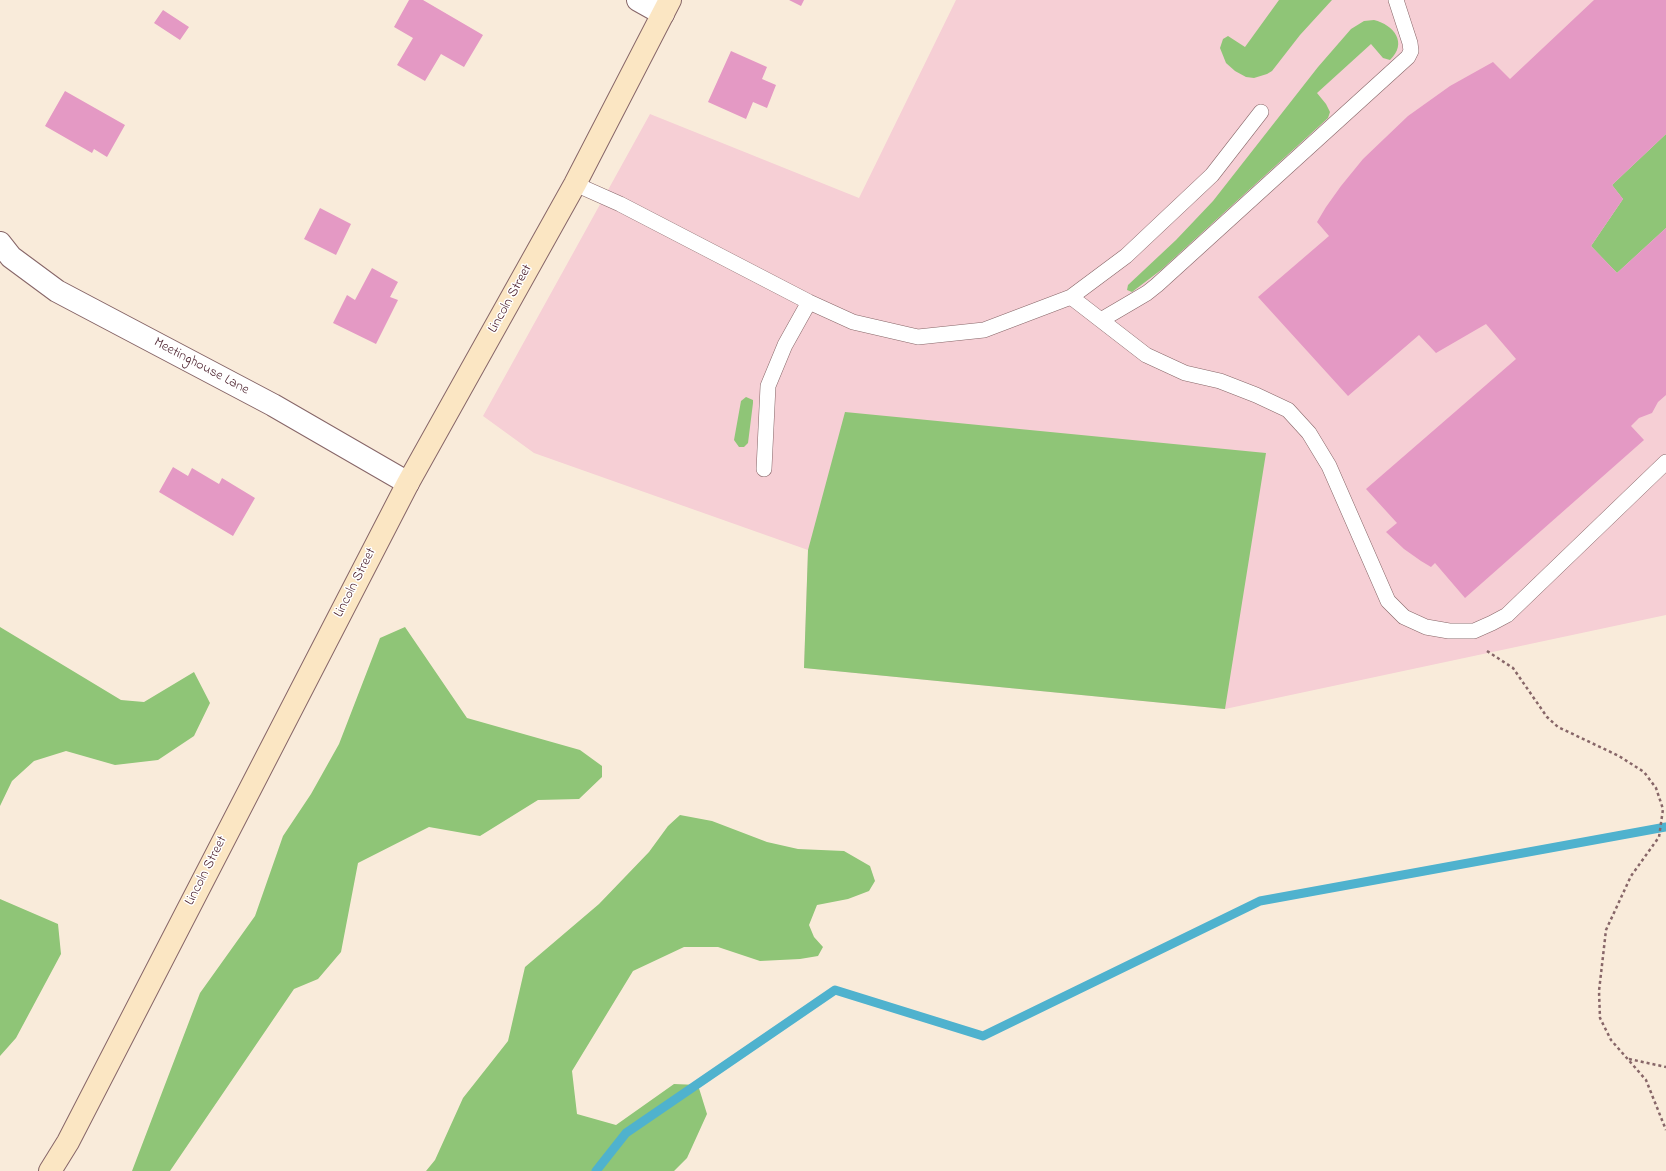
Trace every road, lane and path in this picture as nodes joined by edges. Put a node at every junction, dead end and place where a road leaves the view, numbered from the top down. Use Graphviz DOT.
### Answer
graph roads {
  1 [pos="638,0"];
  2 [pos="1396,0"];
  3 [pos="666,7"];
  4 [pos="1261,112"];
  5 [pos="574,184"];
  6 [pos="0,243"];
  7 [pos="1071,297"];
  8 [pos="809,302"];
  9 [pos="1101,320"];
  10 [pos="1666,462"];
  11 [pos="764,470"];
  12 [pos="408,483"];
  13 [pos="1459,631"];
  14 [pos="1628,1059"];
  15 [pos="1666,1066"];
  16 [pos="1666,1130"];
  17 [pos="50,1171"];
  1 -- 3 [label="street"];
  2 -- 9 [label="lane"];
  3 -- 5 [label="main road, Lincoln Street"];
  4 -- 7 [label="lane"];
  5 -- 8 [label="lane"];
  5 -- 12 [label="main road, Lincoln Street"];
  6 -- 12 [label="street, Meetinghouse Lane"];
  7 -- 8 [label="lane"];
  7 -- 9 [label="lane"];
  8 -- 11 [label="lane"];
  9 -- 13 [label="lane"];
  10 -- 13 [label="lane"];
  12 -- 17 [label="main road, Lincoln Street"];
  13 -- 14 [label="path"];
  14 -- 15 [label="path"];
  14 -- 16 [label="path"];
}
